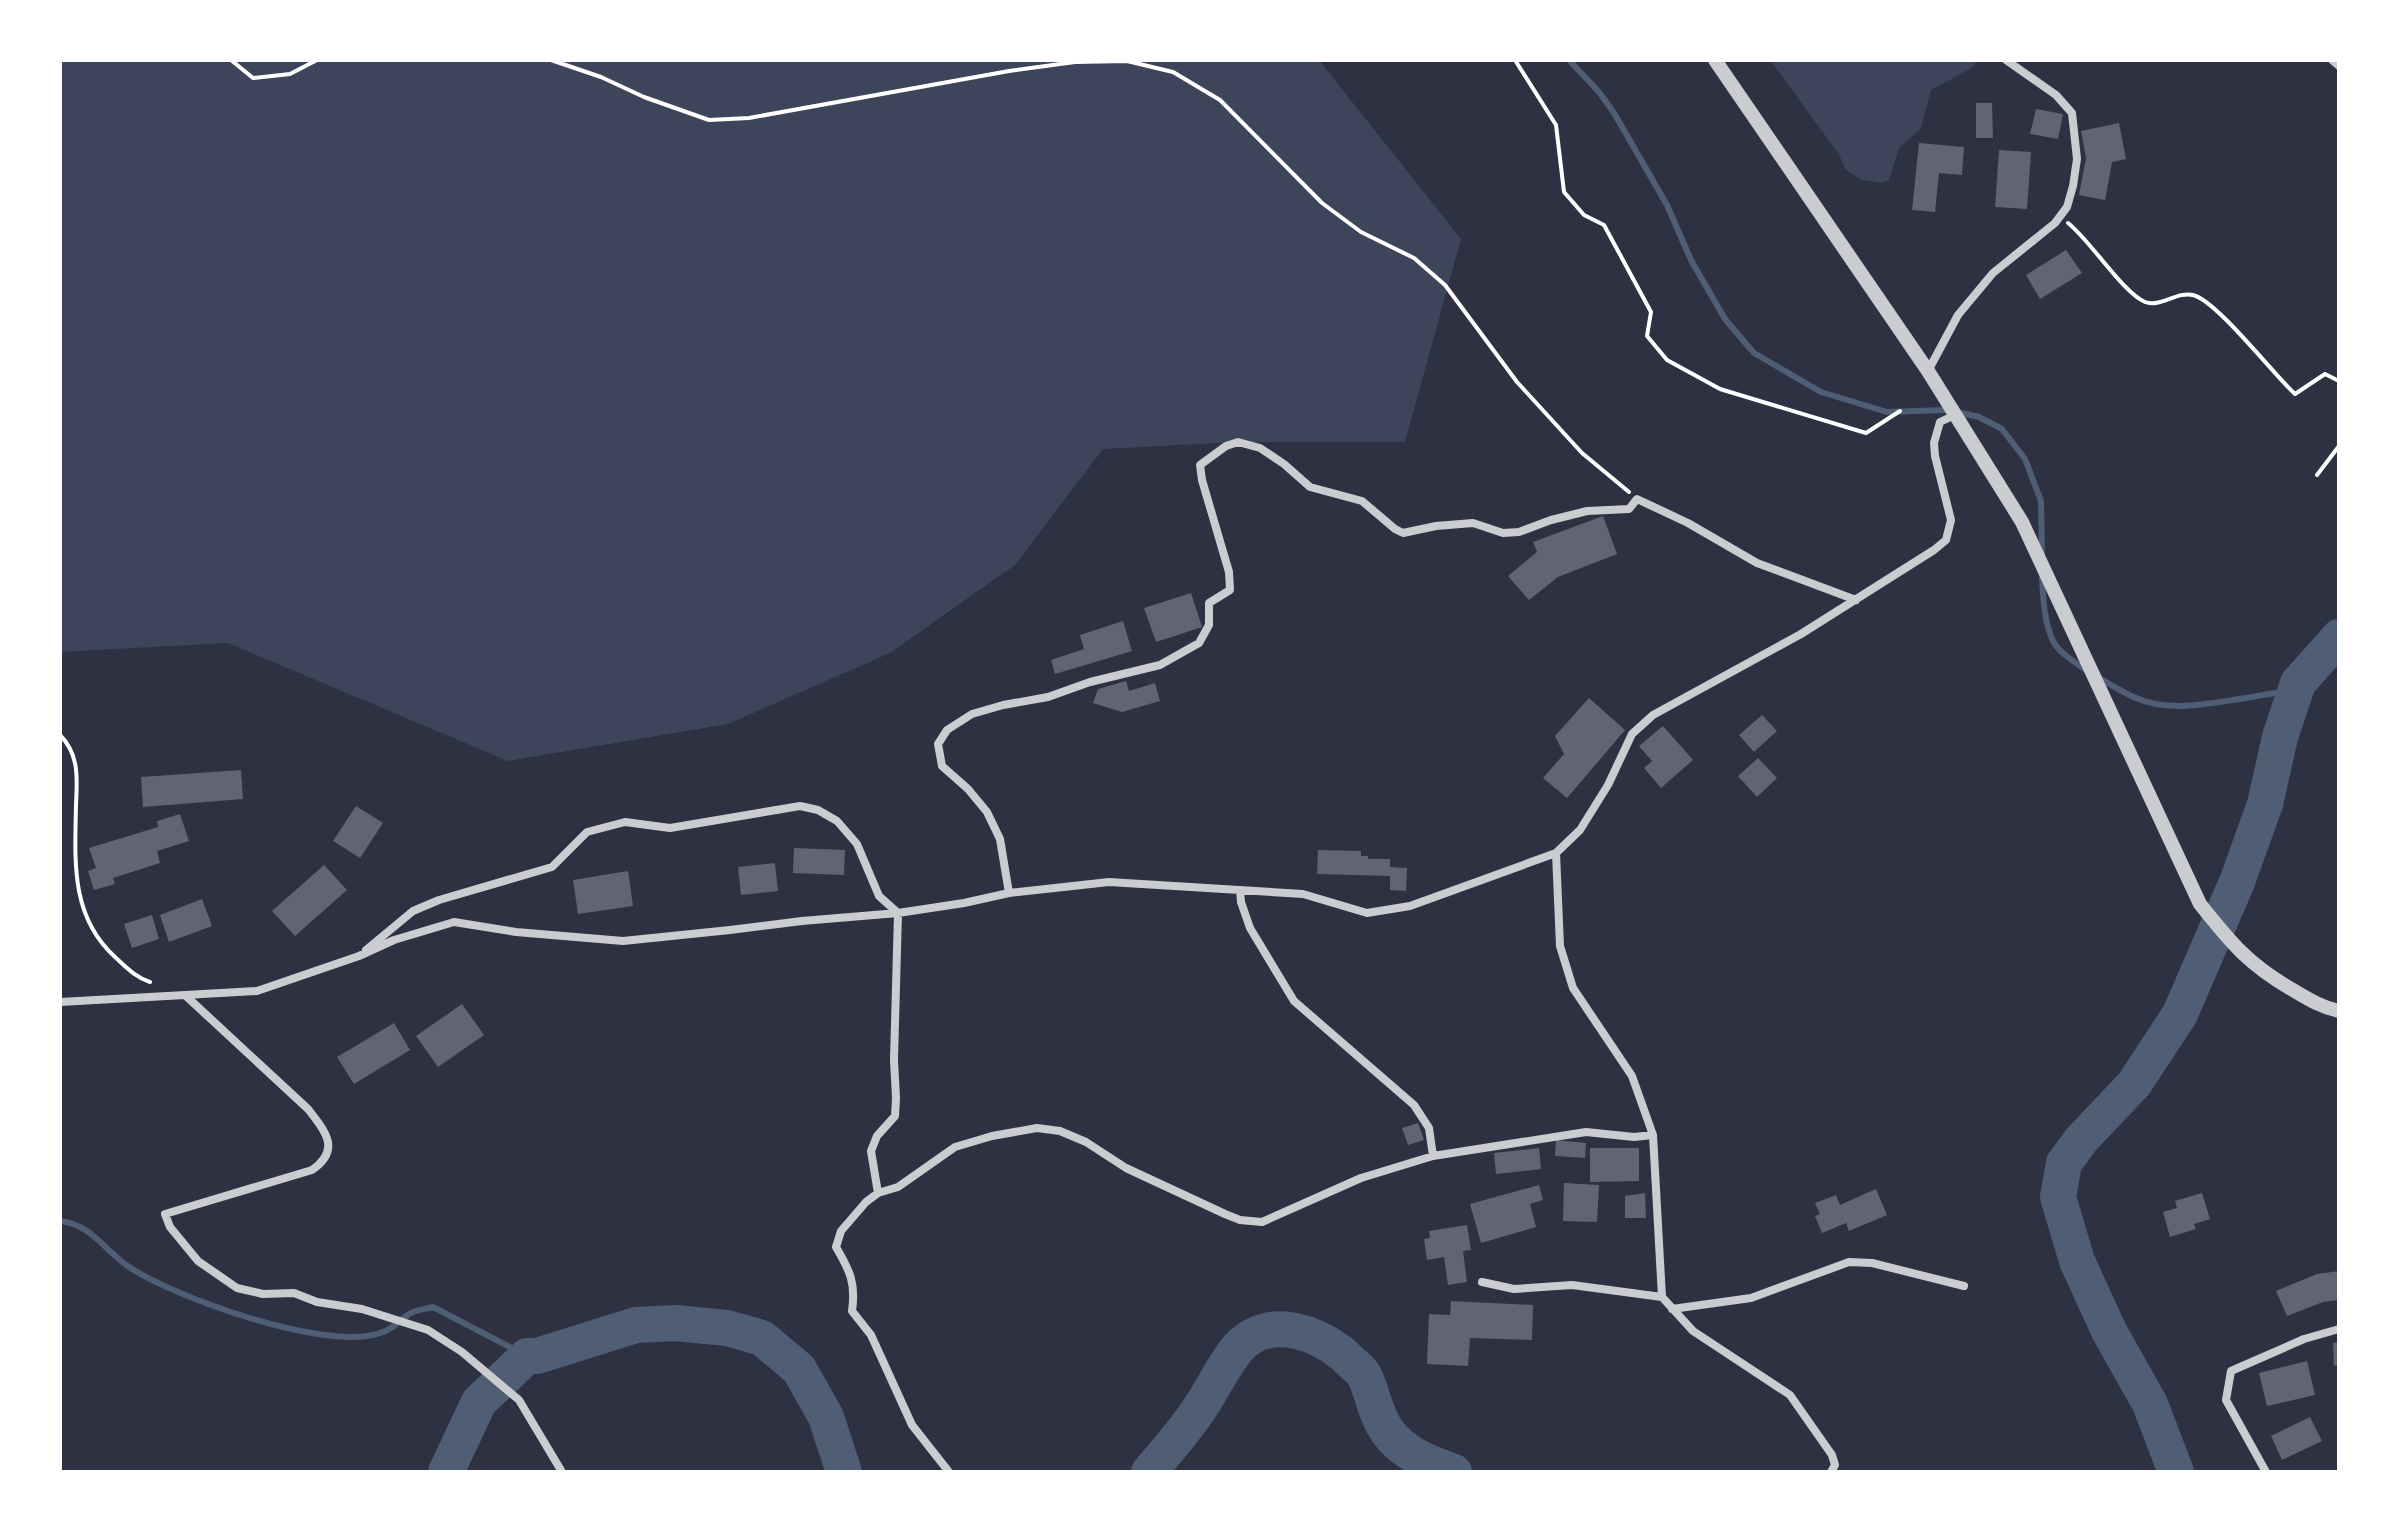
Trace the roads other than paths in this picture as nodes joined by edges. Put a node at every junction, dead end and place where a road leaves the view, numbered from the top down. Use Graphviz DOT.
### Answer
graph roads {
  1 [pos="1715,60"];
  2 [pos="2006,60"];
  3 [pos="2332,60"];
  4 [pos="2339,66"];
  5 [pos="1928,371"];
  6 [pos="1955,415"];
  7 [pos="1856,600"];
  8 [pos="1556,853"];
  9 [pos="1240,890"];
  10 [pos="1009,893"];
  11 [pos="898,913"];
  12 [pos="359,956"];
  13 [pos="186,996"];
  14 [pos="60,1002"];
  15 [pos="2339,1011"];
  16 [pos="1653,1135"];
  17 [pos="1433,1156"];
  18 [pos="878,1193"];
  19 [pos="1482,1282"];
  20 [pos="1964,1286"];
  21 [pos="1662,1297"];
  22 [pos="1672,1309"];
  23 [pos="2339,1329"];
  24 [pos="562,1472"];
  25 [pos="949,1472"];
  26 [pos="1831,1472"];
  27 [pos="2266,1472"];
  1 -- 5 [label="street"];
  2 -- 5 [label="street"];
  3 -- 4 [label="street"];
  5 -- 6 [label="street"];
  6 -- 7 [label="street"];
  6 -- 15 [label="street"];
  7 -- 8 [label="street"];
  7 -- 10 [label="street"];
  8 -- 9 [label="street"];
  8 -- 16 [label="street"];
  9 -- 10 [label="street"];
  9 -- 17 [label="street"];
  10 -- 11 [label="street"];
  11 -- 12 [label="street"];
  11 -- 12 [label="street"];
  11 -- 18 [label="street"];
  12 -- 13 [label="street"];
  13 -- 14 [label="street"];
  13 -- 24 [label="street"];
  16 -- 17 [label="street"];
  16 -- 21 [label="street"];
  17 -- 18 [label="street"];
  18 -- 25 [label="street"];
  19 -- 21 [label="street"];
  20 -- 22 [label="street"];
  21 -- 22 [label="street"];
  22 -- 26 [label="street"];
  23 -- 27 [label="street"];
}
